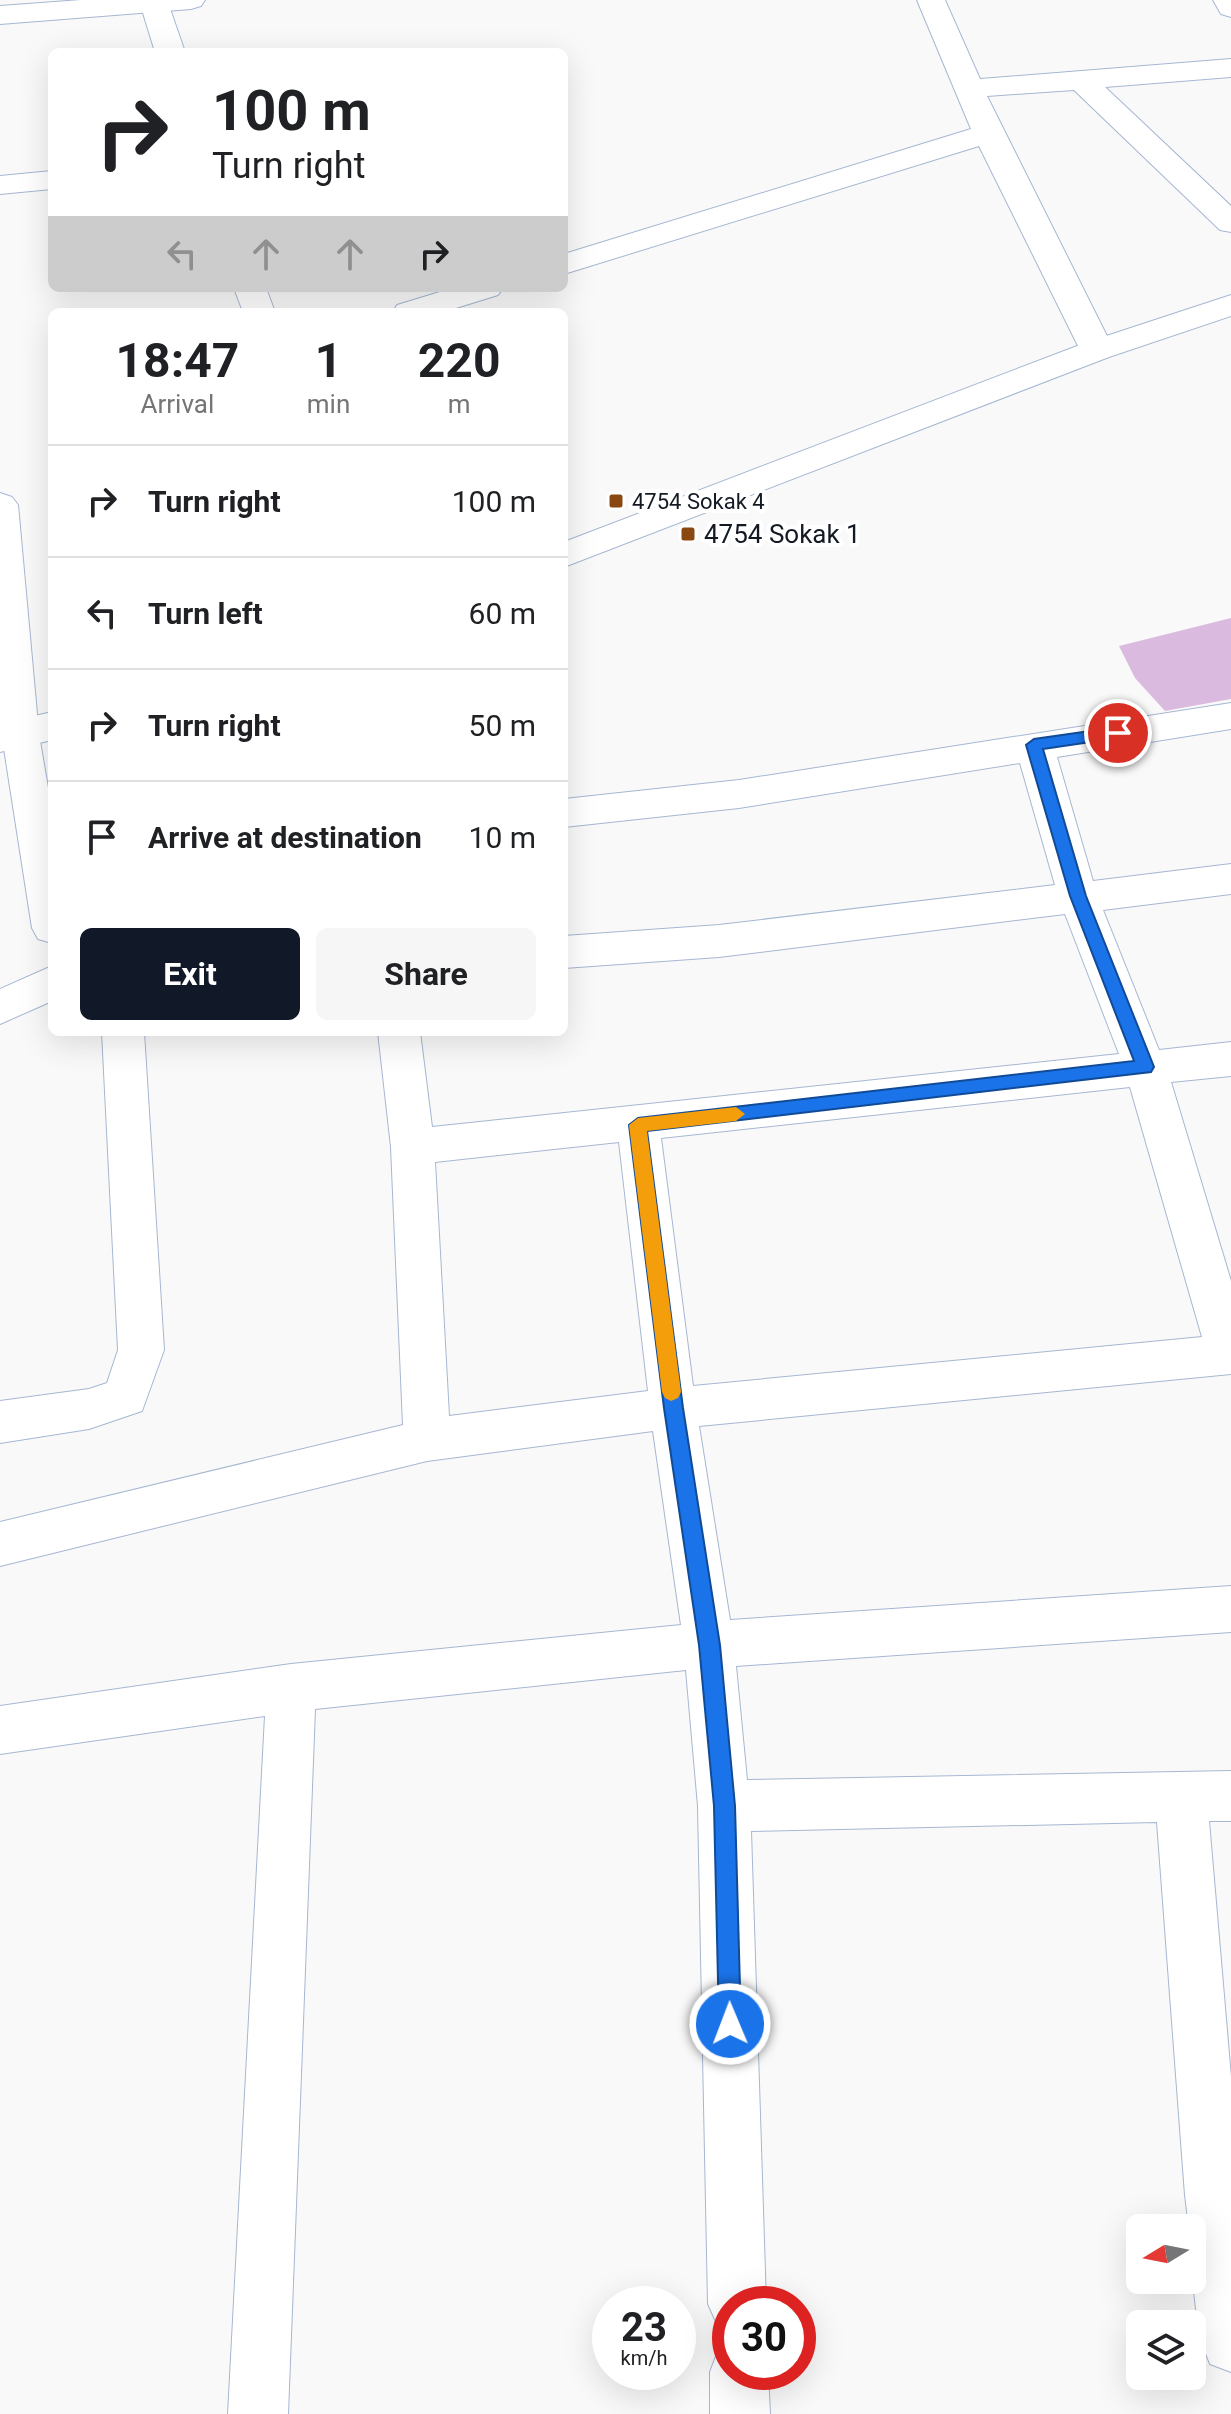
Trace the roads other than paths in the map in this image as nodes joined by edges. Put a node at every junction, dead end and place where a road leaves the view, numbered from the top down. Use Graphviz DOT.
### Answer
graph roads {
  1 [pos="191,0"];
  2 [pos="931,0"];
  3 [pos="1227,0"];
  4 [pos="153,2"];
  5 [pos="1231,8"];
  6 [pos="0,15"];
  7 [pos="169,48"];
  8 [pos="1231,68"];
  9 [pos="1081,80"];
  10 [pos="969,89"];
  11 [pos="988,133"];
  12 [pos="48,180"];
  13 [pos="0,185"];
  14 [pos="1231,223"];
  15 [pos="568,263"];
  16 [pos="474,292"];
  17 [pos="1231,305"];
  18 [pos="422,308"];
  19 [pos="1097,350"];
  20 [pos="0,505"];
  21 [pos="568,553"];
  22 [pos="1231,716"];
  23 [pos="24,733"];
  24 [pos="1034,745"];
  25 [pos="568,813"];
  26 [pos="1231,879"];
  27 [pos="1078,896"];
  28 [pos="48,900"];
  29 [pos="568,952"];
  30 [pos="48,984"];
  31 [pos="0,1008"];
  32 [pos="123,1036"];
  33 [pos="399,1036"];
  34 [pos="1231,1059"];
  35 [pos="1145,1067"];
  36 [pos="638,1125"];
  37 [pos="413,1147"];
  38 [pos="1231,1354"];
  39 [pos="673,1408"];
  40 [pos="0,1422"];
  41 [pos="427,1440"];
  42 [pos="0,1544"];
  43 [pos="1231,1609"];
  44 [pos="709,1645"];
  45 [pos="291,1688"];
  46 [pos="1,1735"];
  47 [pos="1206,1796"];
  48 [pos="724,1806"];
  49 [pos="1222,2195"];
  50 [pos="737,2286"];
  51 [pos="1231,2343"];
  52 [pos="739,2390"];
  53 [pos="258,2414"];
  54 [pos="740,2414"];
  1 -- 4 [label="street"];
  2 -- 10 [label="street"];
  3 -- 5 [label="street"];
  4 -- 6 [label="street"];
  4 -- 7 [label="street"];
  8 -- 9 [label="street"];
  9 -- 10 [label="street"];
  9 -- 14 [label="street"];
  10 -- 11 [label="street"];
  11 -- 15 [label="street"];
  11 -- 19 [label="street"];
  12 -- 13 [label="street"];
  16 -- 18 [label="street"];
  17 -- 19 [label="street"];
  19 -- 21 [label="street"];
  20 -- 23 [label="street"];
  22 -- 24 [label="street"];
  23 -- 28 [label="street"];
  24 -- 25 [label="street"];
  24 -- 27 [label="street"];
  26 -- 27 [label="street"];
  27 -- 29 [label="street"];
  27 -- 35 [label="street"];
  30 -- 31 [label="street"];
  32 -- 40 [label="street"];
  33 -- 37 [label="street"];
  34 -- 35 [label="street"];
  35 -- 36 [label="street"];
  35 -- 38 [label="street"];
  36 -- 37 [label="street"];
  36 -- 39 [label="street"];
  37 -- 41 [label="street"];
  38 -- 39 [label="street"];
  39 -- 41 [label="street"];
  39 -- 44 [label="street"];
  41 -- 42 [label="street"];
  43 -- 44 [label="street"];
  44 -- 45 [label="street"];
  44 -- 48 [label="street"];
  45 -- 46 [label="street"];
  45 -- 53 [label="street"];
  47 -- 48 [label="street"];
  47 -- 49 [label="street"];
  48 -- 50 [label="street"];
  49 -- 51 [label="street"];
  52 -- 54 [label="street"];
}
